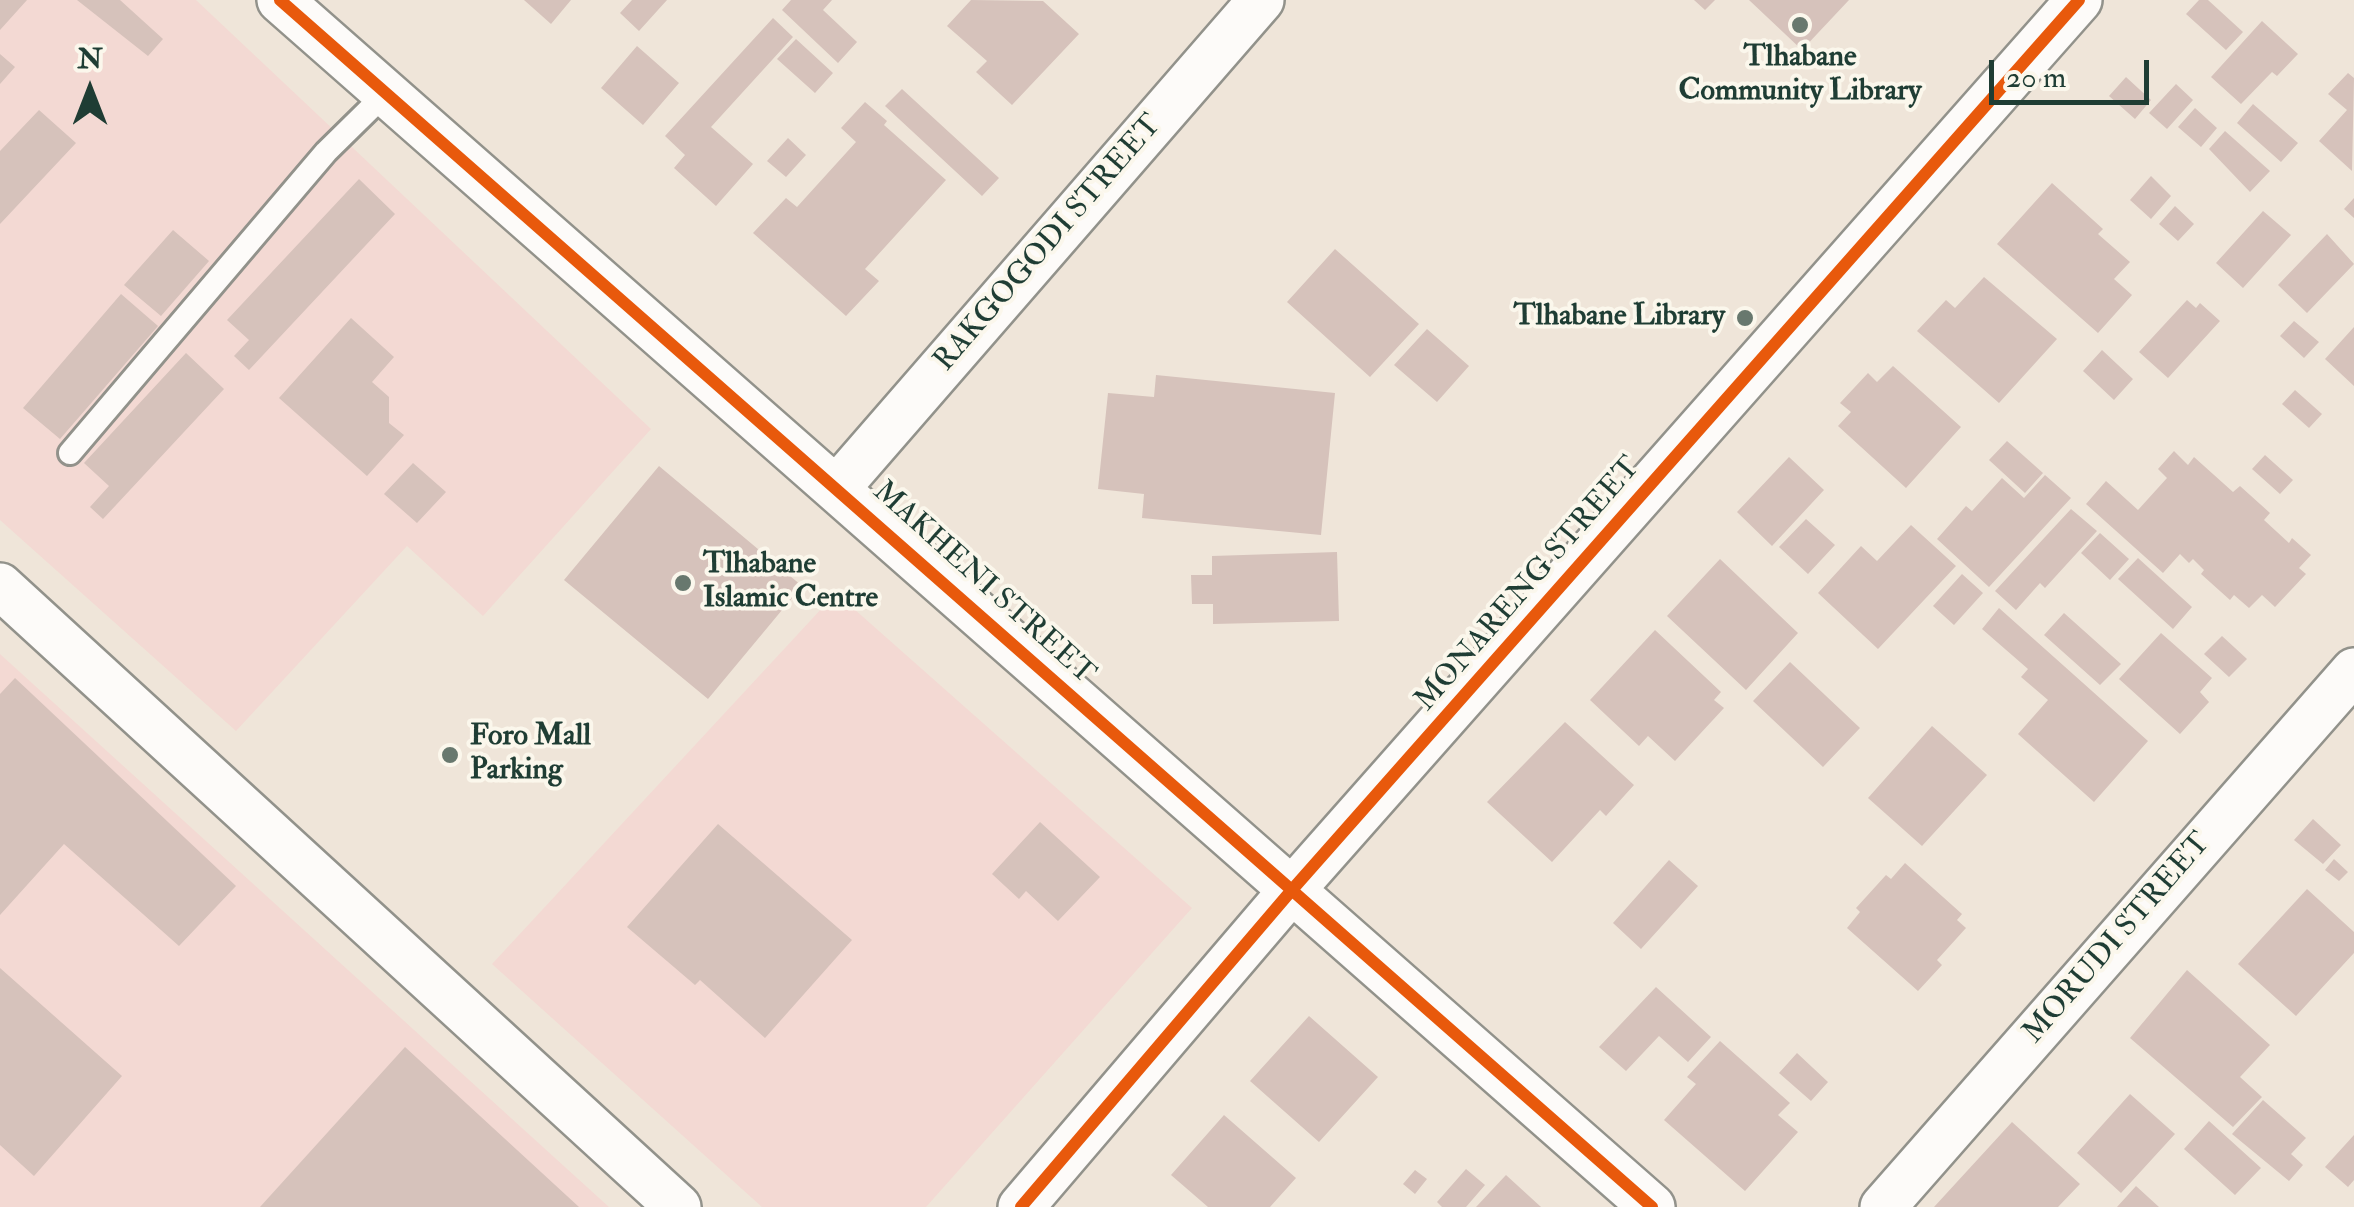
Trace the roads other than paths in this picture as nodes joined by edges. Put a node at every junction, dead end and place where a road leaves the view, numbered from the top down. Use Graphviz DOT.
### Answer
graph roads {
  1 [pos="280,0"];
  2 [pos="2079,0"];
  3 [pos="1239,7"];
  4 [pos="386,93"];
  5 [pos="70,453"];
  6 [pos="837,488"];
  7 [pos="0,586"];
  8 [pos="2354,671"];
  9 [pos="1291,891"];
  10 [pos="678,1207"];
  11 [pos="1022,1207"];
  12 [pos="1652,1207"];
  13 [pos="1883,1207"];
  1 -- 4 [label="street, MAKHENI STREET"];
  2 -- 9 [label="street, MONARENG STREET"];
  3 -- 6 [label="street, RAKGOGODI STREET"];
  4 -- 5 [label="lane"];
  4 -- 6 [label="street, MAKHENI STREET"];
  6 -- 9 [label="street, MAKHENI STREET"];
  7 -- 10 [label="street"];
  8 -- 13 [label="street, MORUDI STREET"];
  9 -- 11 [label="street, MONARENG STREET"];
  9 -- 12 [label="street, MAKHENI STREET"];
}
